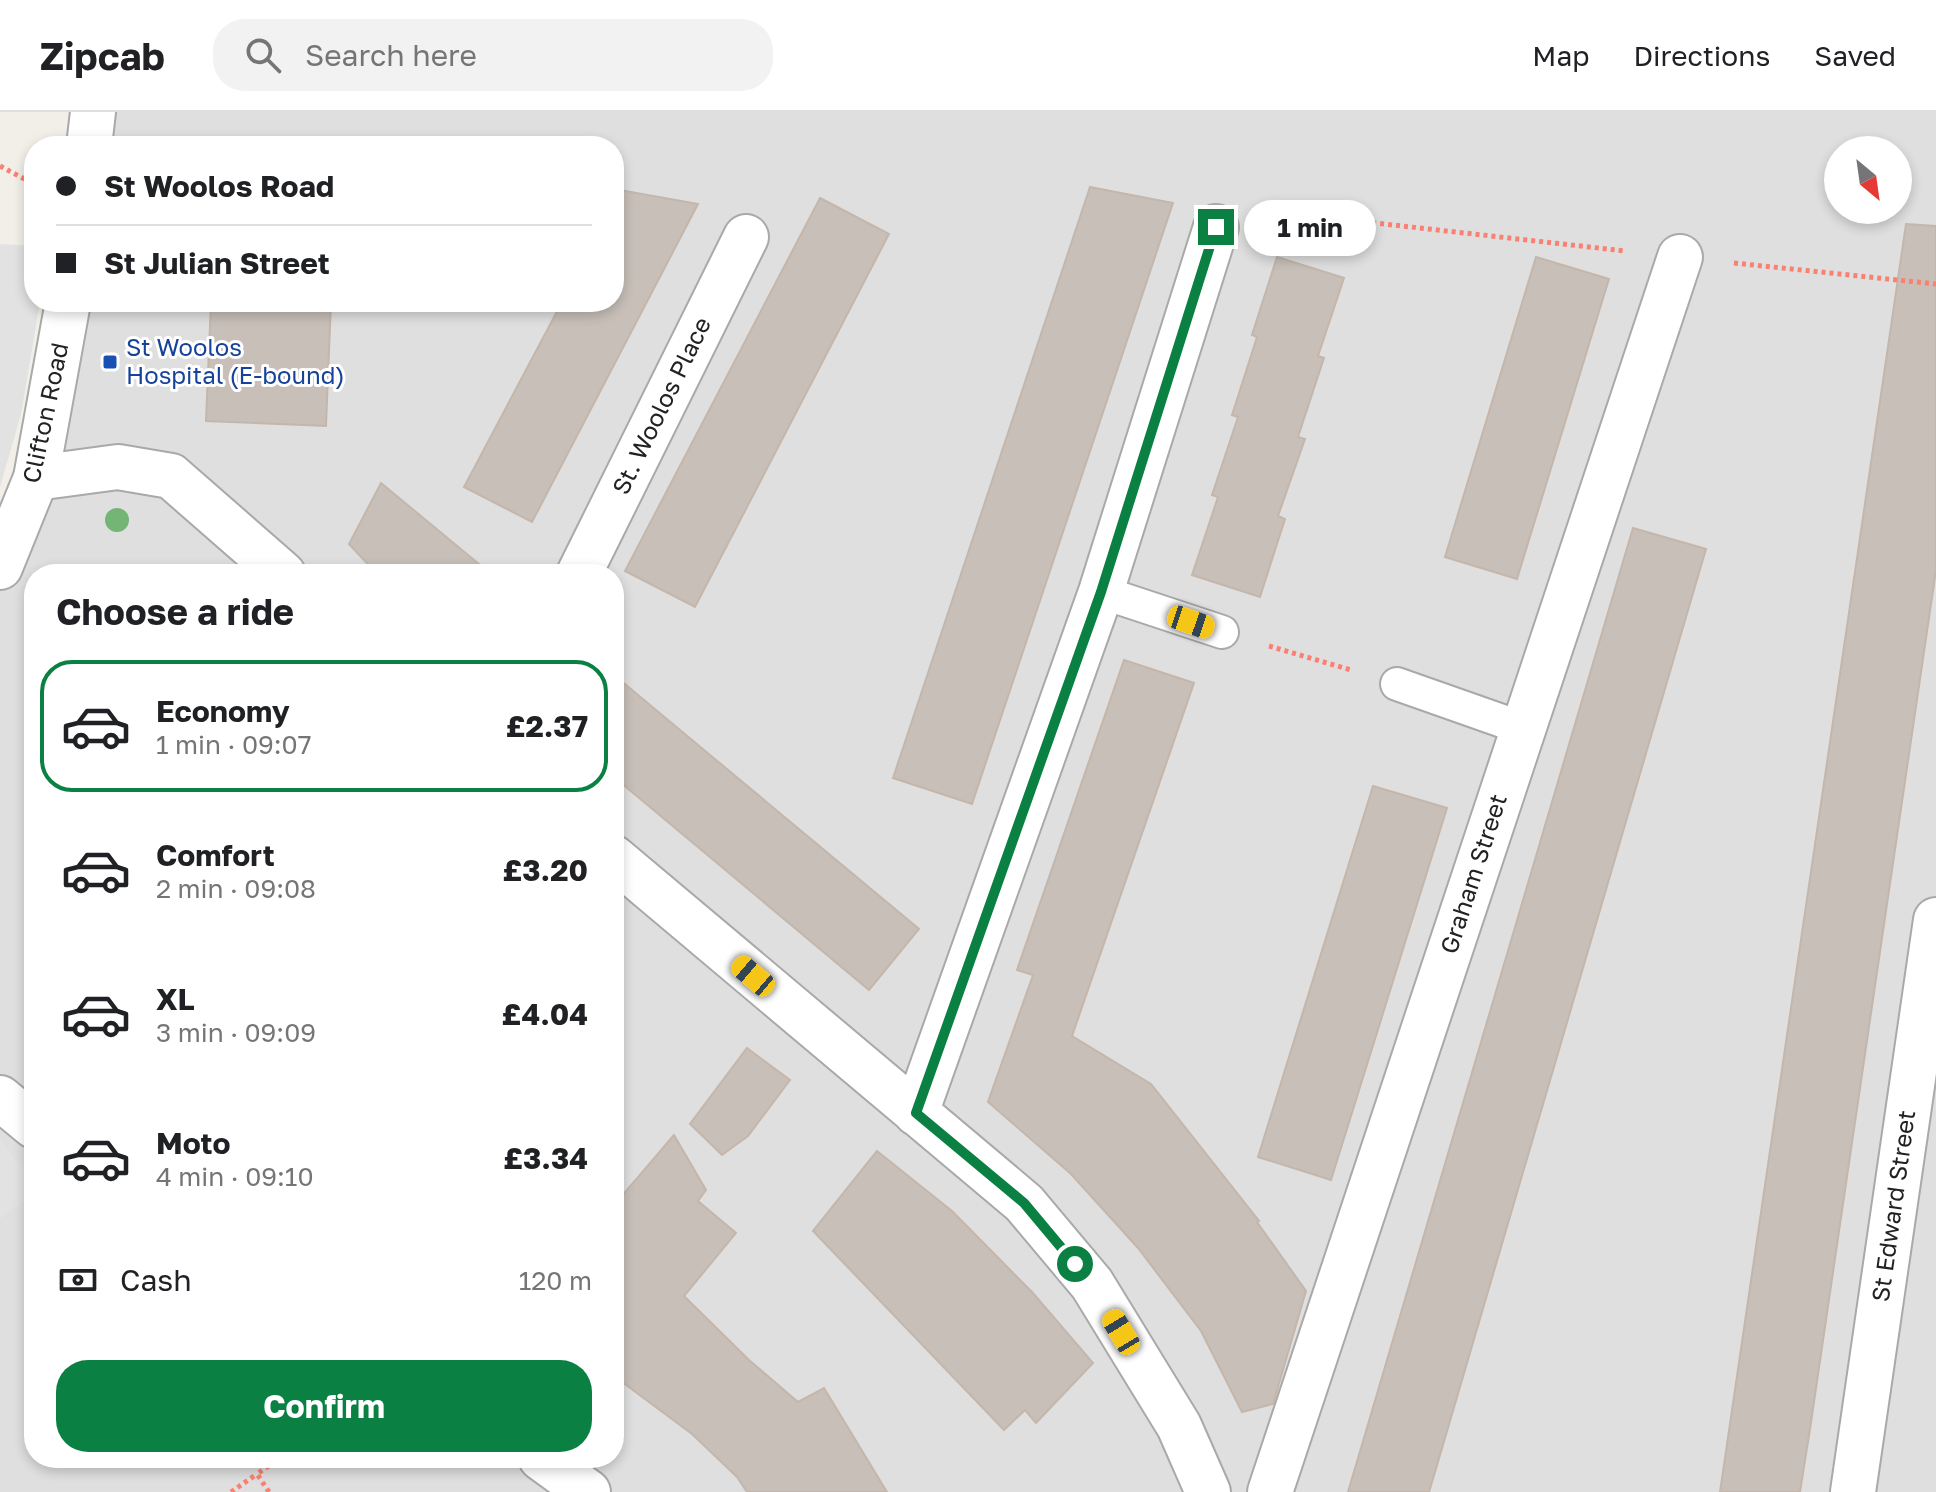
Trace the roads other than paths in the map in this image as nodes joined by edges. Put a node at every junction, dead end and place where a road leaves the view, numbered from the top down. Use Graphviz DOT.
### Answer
graph roads {
  1 [pos="93,112"];
  2 [pos="90,136"];
  3 [pos="1216,227"];
  4 [pos="746,237"];
  5 [pos="1680,257"];
  6 [pos="66,312"];
  7 [pos="36,478"];
  8 [pos="272,564"];
  9 [pos="584,564"];
  10 [pos="0,567"];
  11 [pos="1101,592"];
  12 [pos="1222,632"];
  13 [pos="1397,684"];
  14 [pos="1522,728"];
  15 [pos="624,866"];
  16 [pos="1936,920"];
  17 [pos="0,1098"];
  18 [pos="916,1113"];
  19 [pos="24,1118"];
  20 [pos="555,1468"];
  21 [pos="588,1492"];
  22 [pos="1208,1492"];
  23 [pos="1270,1492"];
  24 [pos="1853,1492"];
  1 -- 2 [label="street"];
  3 -- 11 [label="street"];
  4 -- 9 [label="street, St. Woolos Place"];
  5 -- 14 [label="street, Graham Street"];
  6 -- 7 [label="street, Clifton Road"];
  7 -- 8 [label="street"];
  7 -- 10 [label="street, Clifton Road"];
  11 -- 12 [label="lane"];
  11 -- 18 [label="street"];
  13 -- 14 [label="lane"];
  14 -- 23 [label="street, Graham Street"];
  15 -- 18 [label="street"];
  16 -- 24 [label="street, St Edward Street"];
  17 -- 19 [label="street"];
  18 -- 22 [label="street"];
  20 -- 21 [label="street"];
}
